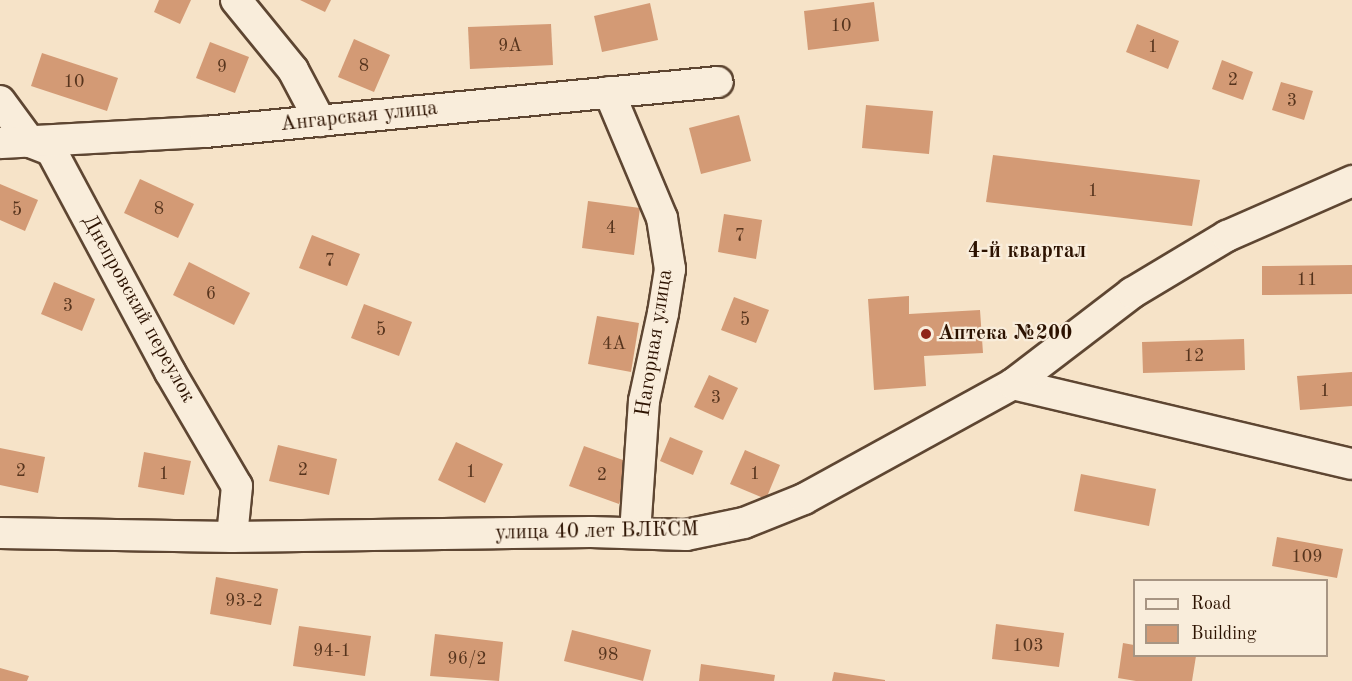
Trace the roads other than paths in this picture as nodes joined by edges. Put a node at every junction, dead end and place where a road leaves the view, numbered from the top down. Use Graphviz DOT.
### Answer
graph roads {
  1 [pos="236,0"];
  2 [pos="717,82"];
  3 [pos="609,92"];
  4 [pos="0,101"];
  5 [pos="320,121"];
  6 [pos="30,142"];
  7 [pos="0,143"];
  8 [pos="1352,180"];
  9 [pos="1013,384"];
  10 [pos="1352,464"];
  11 [pos="0,533"];
  12 [pos="634,533"];
  13 [pos="232,537"];
  1 -- 5 [label="street"];
  2 -- 3 [label="street, Ангарская улица"];
  3 -- 5 [label="street, Ангарская улица"];
  3 -- 12 [label="street, Нагорная улица"];
  4 -- 6 [label="street, Днепровский переулок"];
  5 -- 6 [label="street, Ангарская улица"];
  6 -- 7 [label="street, Ангарская улица"];
  6 -- 13 [label="street, Днепровский переулок"];
  8 -- 9 [label="street, улица 40 лет ВЛКСМ"];
  9 -- 10 [label="street"];
  9 -- 12 [label="street, улица 40 лет ВЛКСМ"];
  11 -- 13 [label="street, улица 40 лет ВЛКСМ"];
  12 -- 13 [label="street, улица 40 лет ВЛКСМ"];
}
